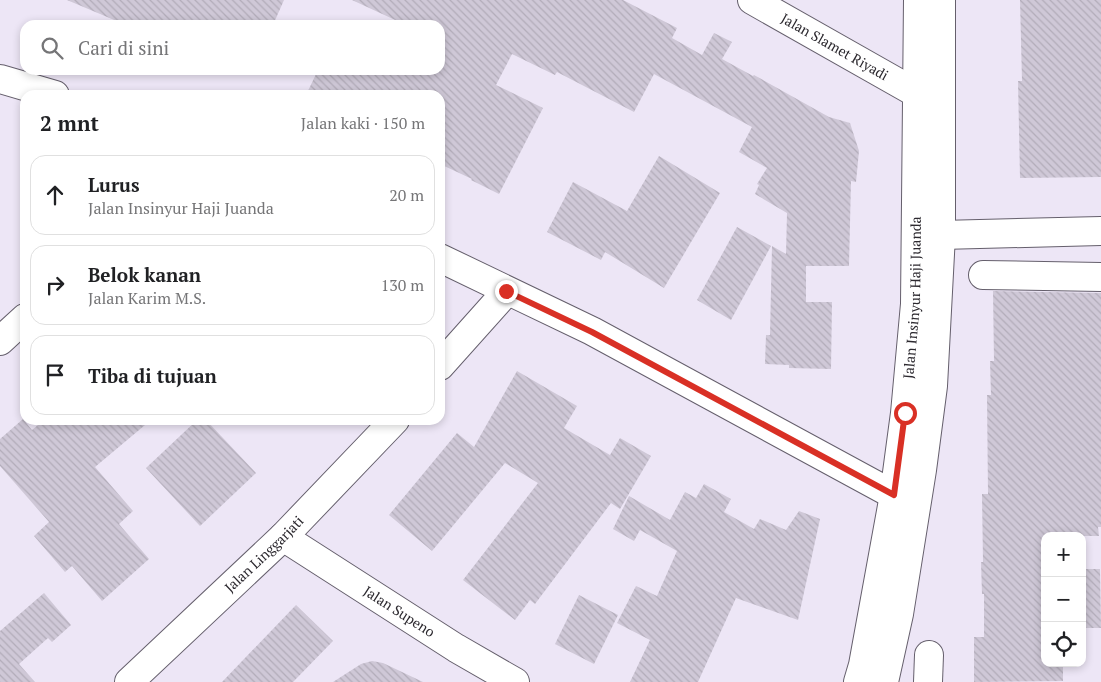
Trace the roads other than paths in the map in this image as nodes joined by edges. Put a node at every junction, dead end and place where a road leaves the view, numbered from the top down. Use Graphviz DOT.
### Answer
graph roads {
  1 [pos="752,0"];
  2 [pos="918,0"];
  3 [pos="941,0"];
  4 [pos="0,79"];
  5 [pos="38,90"];
  6 [pos="918,94"];
  7 [pos="1101,231"];
  8 [pos="940,235"];
  9 [pos="445,260"];
  10 [pos="983,275"];
  11 [pos="1101,277"];
  12 [pos="506,291"];
  13 [pos="20,323"];
  14 [pos="0,341"];
  15 [pos="445,360"];
  16 [pos="390,425"];
  17 [pos="894,495"];
  18 [pos="283,537"];
  19 [pos="929,655"];
  20 [pos="129,682"];
  21 [pos="515,682"];
  22 [pos="858,682"];
  23 [pos="884,682"];
  24 [pos="928,682"];
  1 -- 6 [label="street, Jalan Slamet Riyadi"];
  2 -- 6 [label="street, Jalan Insinyur Haji Juanda"];
  3 -- 8 [label="street, Jalan Insinyur Haji Juanda"];
  4 -- 5 [label="street"];
  6 -- 17 [label="street, Jalan Insinyur Haji Juanda"];
  7 -- 8 [label="street"];
  8 -- 23 [label="street, Jalan Insinyur Haji Juanda"];
  9 -- 12 [label="street"];
  10 -- 11 [label="street"];
  12 -- 15 [label="street"];
  12 -- 17 [label="street"];
  13 -- 14 [label="street"];
  16 -- 18 [label="street, Jalan Linggarjati"];
  17 -- 22 [label="street, Jalan Insinyur Haji Juanda"];
  18 -- 20 [label="street, Jalan Linggarjati"];
  18 -- 21 [label="street, Jalan Supeno"];
  19 -- 24 [label="street"];
}
